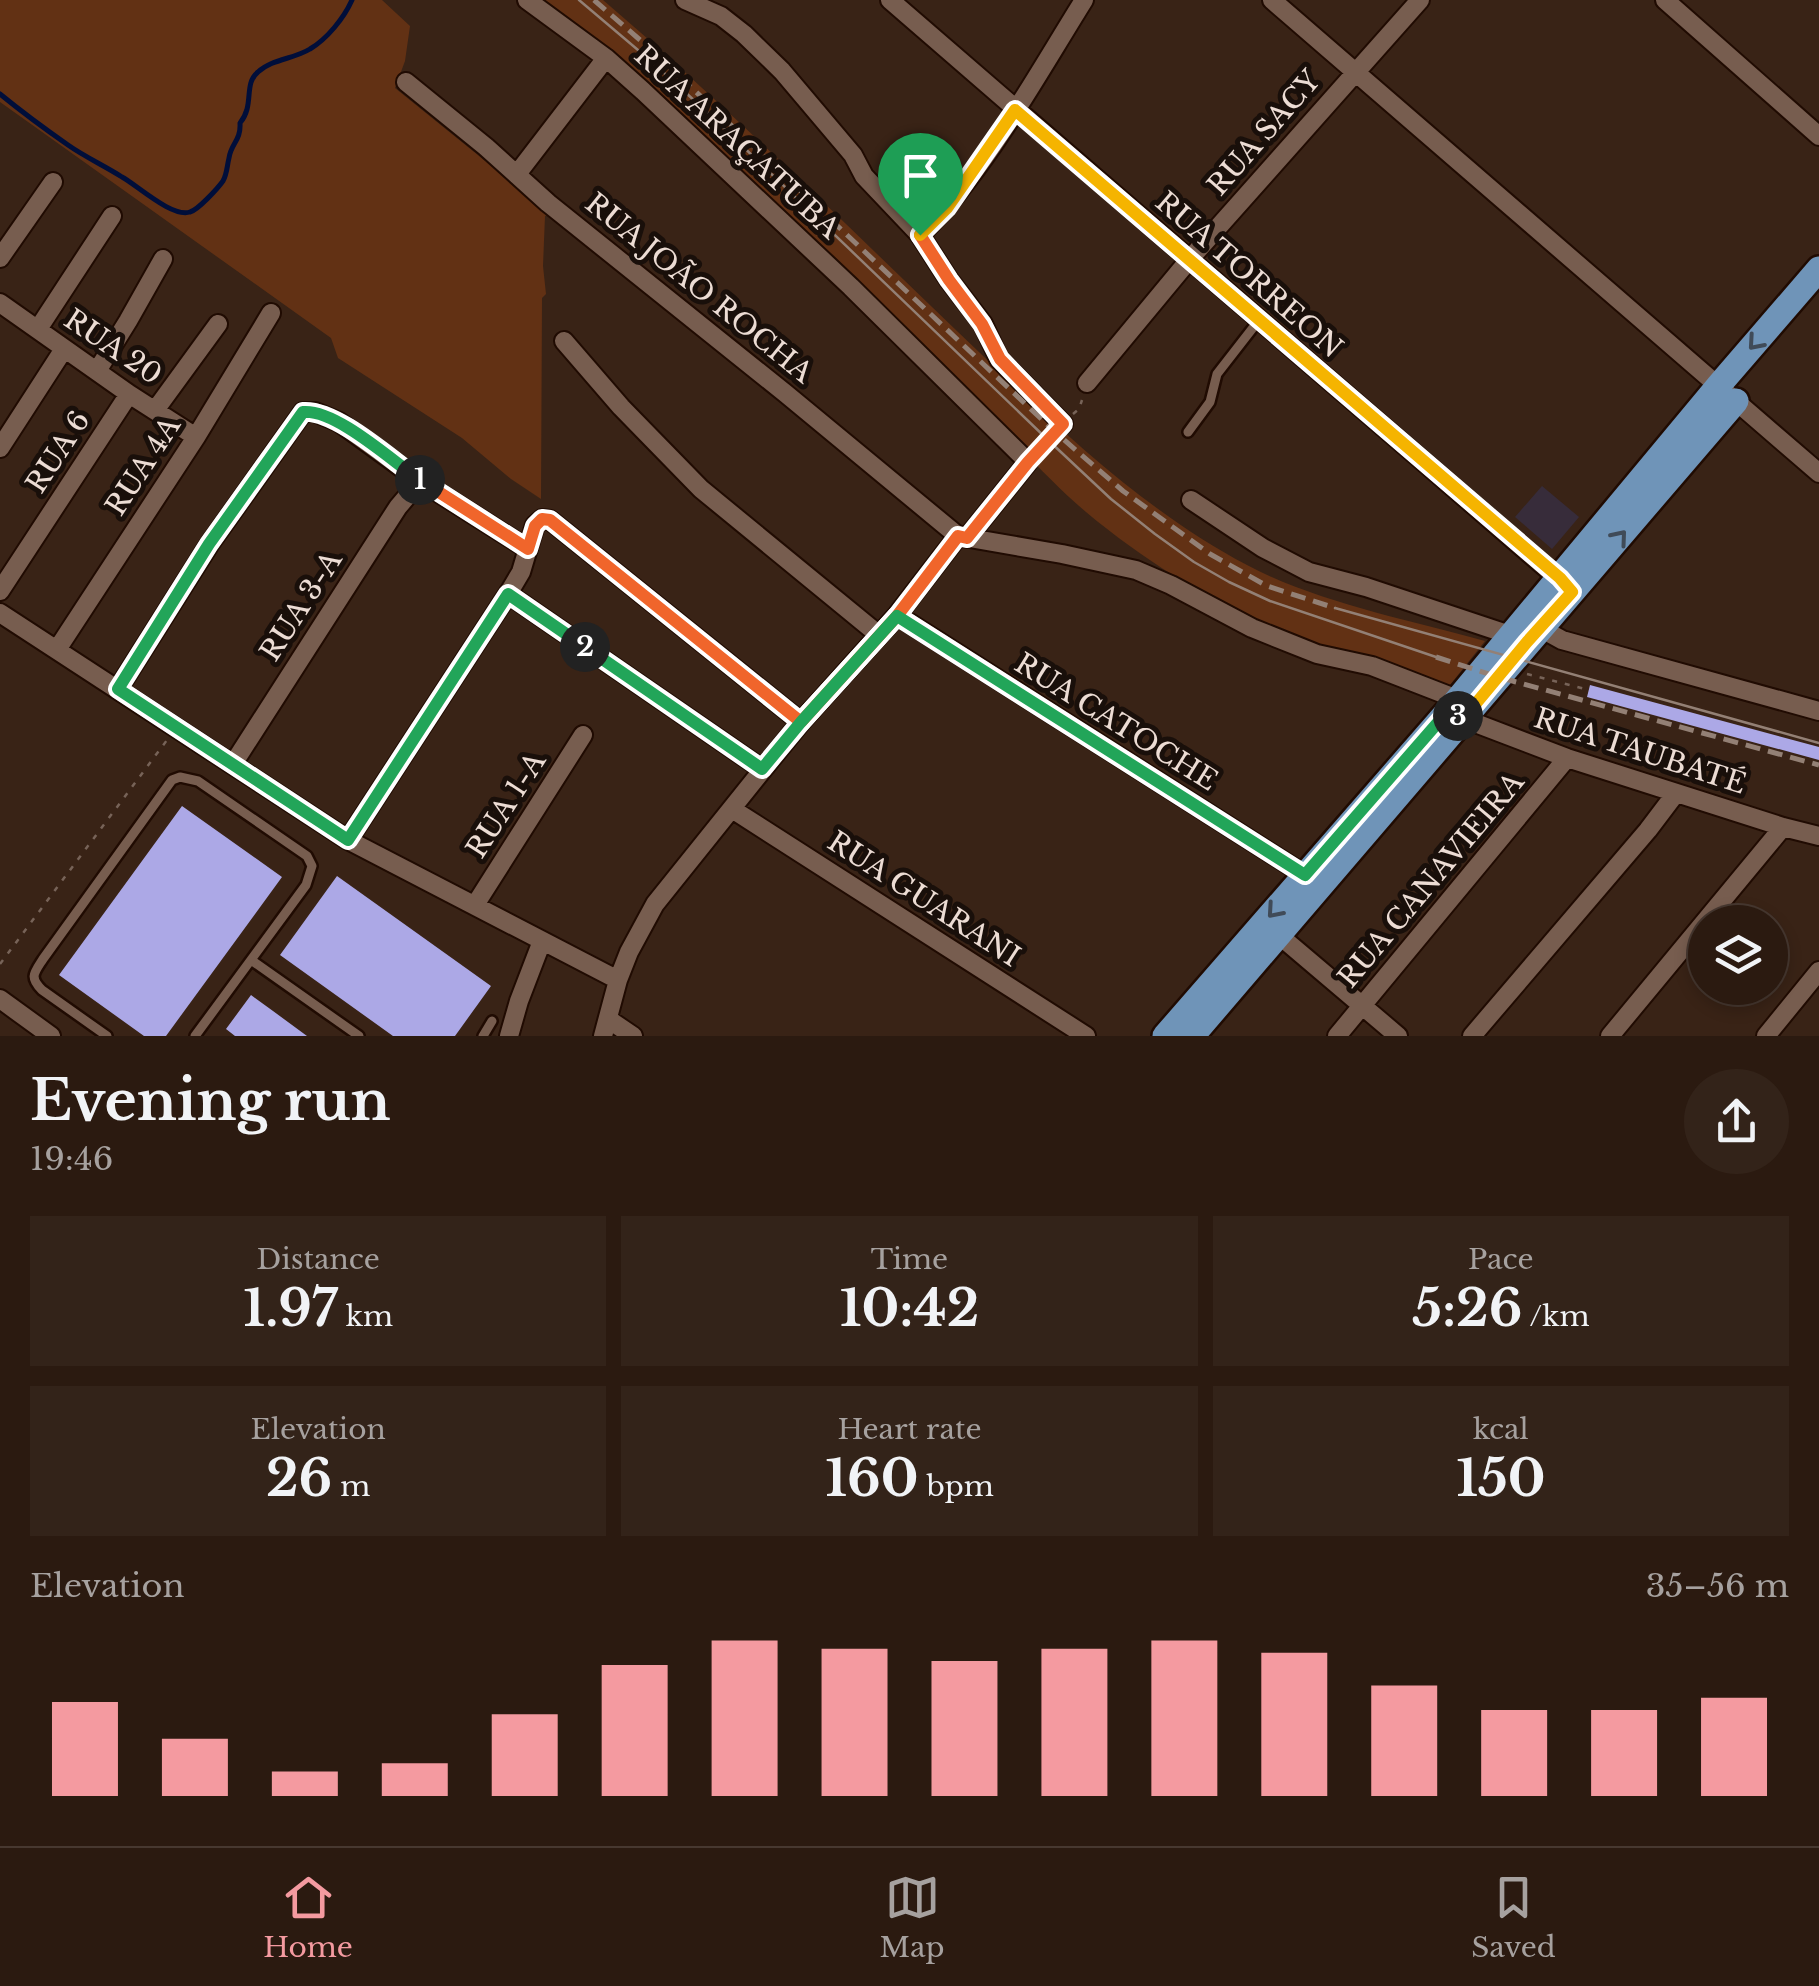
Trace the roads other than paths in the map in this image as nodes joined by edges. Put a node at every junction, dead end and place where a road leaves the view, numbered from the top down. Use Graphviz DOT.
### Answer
graph roads {
  1 [pos="526,0"];
  2 [pos="685,0"];
  3 [pos="890,0"];
  4 [pos="1084,0"];
  5 [pos="1272,0"];
  6 [pos="1420,0"];
  7 [pos="1664,0"];
  8 [pos="606,58"];
  9 [pos="1354,72"];
  10 [pos="406,82"];
  11 [pos="1015,110"];
  12 [pos="1819,136"];
  13 [pos="516,174"];
  14 [pos="53,182"];
  15 [pos="112,216"];
  16 [pos="920,235"];
  17 [pos="0,258"];
  18 [pos="162,259"];
  19 [pos="1189,260"];
  20 [pos="1819,269"];
  21 [pos="0,304"];
  22 [pos="271,313"];
  23 [pos="1259,320"];
  24 [pos="218,324"];
  25 [pos="38,329"];
  26 [pos="564,340"];
  27 [pos="64,349"];
  28 [pos="97,371"];
  29 [pos="1088,383"];
  30 [pos="1727,393"];
  31 [pos="129,394"];
  32 [pos="156,409"];
  33 [pos="1063,424"];
  34 [pos="1188,432"];
  35 [pos="196,437"];
  36 [pos="0,448"];
  37 [pos="1819,473"];
  38 [pos="420,481"];
  39 [pos="1191,500"];
  40 [pos="963,537"];
  41 [pos="528,549"];
  42 [pos="1566,585"];
  43 [pos="0,591"];
  44 [pos="508,594"];
  45 [pos="0,613"];
  46 [pos="897,616"];
  47 [pos="1526,631"];
  48 [pos="879,635"];
  49 [pos="58,648"];
  50 [pos="118,689"];
  51 [pos="1456,709"];
  52 [pos="1819,711"];
  53 [pos="801,722"];
  54 [pos="583,735"];
  55 [pos="1567,758"];
  56 [pos="233,764"];
  57 [pos="762,769"];
  58 [pos="1676,793"];
  59 [pos="732,809"];
  60 [pos="1784,827"];
  61 [pos="1819,836"];
  62 [pos="348,840"];
  63 [pos="1305,875"];
  64 [pos="474,905"];
  65 [pos="1280,936"];
  66 [pos="542,941"];
  67 [pos="251,960"];
  68 [pos="1819,971"];
  69 [pos="618,980"];
  70 [pos="0,1000"];
  71 [pos="1363,1006"];
  72 [pos="492,1021"];
  73 [pos="606,1028"];
  74 [pos="51,1036"];
  75 [pos="107,1036"];
  76 [pos="195,1036"];
  77 [pos="359,1036"];
  78 [pos="483,1036"];
  79 [pos="509,1036"];
  80 [pos="633,1036"];
  81 [pos="1086,1036"];
  82 [pos="1165,1036"];
  83 [pos="1192,1036"];
  84 [pos="1337,1036"];
  85 [pos="1398,1036"];
  86 [pos="1472,1036"];
  87 [pos="1610,1036"];
  88 [pos="1766,1036"];
  1 -- 8 [label="street, RUA ARAÇATUBA"];
  2 -- 16 [label="street"];
  3 -- 11 [label="street, RUA TORREON"];
  4 -- 11 [label="street"];
  5 -- 9 [label="street"];
  6 -- 9 [label="street, RUA SACY"];
  7 -- 12 [label="street"];
  8 -- 13 [label="street"];
  8 -- 40 [label="street, RUA ARAÇATUBA"];
  9 -- 19 [label="street, RUA SACY"];
  9 -- 30 [label="street"];
  10 -- 13 [label="street, RUA JOÃO ROCHA"];
  11 -- 16 [label="street"];
  11 -- 19 [label="street, RUA TORREON"];
  13 -- 40 [label="street, RUA JOÃO ROCHA"];
  14 -- 17 [label="street"];
  15 -- 25 [label="street"];
  16 -- 33 [label="street"];
  18 -- 28 [label="street"];
  19 -- 23 [label="street, RUA TORREON"];
  19 -- 29 [label="street, RUA SACY"];
  20 -- 30 [label="main road, one-way"];
  21 -- 25 [label="street, RUA 20"];
  22 -- 35 [label="street, RUA 4A"];
  23 -- 34 [label="lane"];
  23 -- 42 [label="street, RUA TORREON"];
  24 -- 32 [label="street"];
  25 -- 27 [label="street, RUA 20"];
  26 -- 48 [label="street"];
  27 -- 28 [label="street, RUA 20"];
  27 -- 36 [label="street"];
  28 -- 31 [label="street, RUA 20"];
  30 -- 37 [label="street"];
  30 -- 42 [label="main road"];
  31 -- 32 [label="street, RUA 20"];
  31 -- 43 [label="street, RUA 6"];
  32 -- 35 [label="street, RUA 20"];
  35 -- 49 [label="street, RUA 4A"];
  38 -- 41 [label="street"];
  38 -- 50 [label="street"];
  38 -- 56 [label="street, RUA 3-A"];
  39 -- 47 [label="street"];
  40 -- 46 [label="street"];
  40 -- 51 [label="street"];
  41 -- 44 [label="street"];
  41 -- 53 [label="street"];
  42 -- 47 [label="main road"];
  44 -- 57 [label="street"];
  44 -- 62 [label="street"];
  45 -- 49 [label="street"];
  46 -- 48 [label="street"];
  46 -- 63 [label="street, RUA CATOCHE"];
  47 -- 51 [label="main road"];
  47 -- 52 [label="street"];
  48 -- 53 [label="street"];
  49 -- 50 [label="street"];
  50 -- 56 [label="street"];
  51 -- 55 [label="street, RUA TAUBATÉ"];
  51 -- 63 [label="main road"];
  51 -- 65 [label="main road"];
  53 -- 57 [label="street"];
  54 -- 64 [label="street, RUA 1-A"];
  55 -- 58 [label="street, RUA TAUBATÉ"];
  55 -- 71 [label="street, RUA CANAVIEIRA"];
  56 -- 62 [label="street"];
  57 -- 59 [label="street"];
  58 -- 60 [label="street, RUA TAUBATÉ"];
  58 -- 86 [label="street"];
  59 -- 69 [label="street"];
  59 -- 81 [label="street, RUA GUARANI"];
  60 -- 61 [label="street, RUA TAUBATÉ"];
  60 -- 87 [label="street"];
  62 -- 64 [label="street"];
  63 -- 82 [label="main road, one-way"];
  64 -- 66 [label="street"];
  65 -- 71 [label="street"];
  65 -- 83 [label="main road"];
  66 -- 69 [label="street"];
  66 -- 79 [label="street"];
  67 -- 75 [label="lane"];
  67 -- 76 [label="lane"];
  67 -- 77 [label="lane"];
  68 -- 88 [label="street"];
  69 -- 73 [label="street"];
  70 -- 74 [label="street"];
  71 -- 84 [label="street, RUA CANAVIEIRA"];
  71 -- 85 [label="street"];
  72 -- 78 [label="lane"];
  73 -- 80 [label="street"];
}
